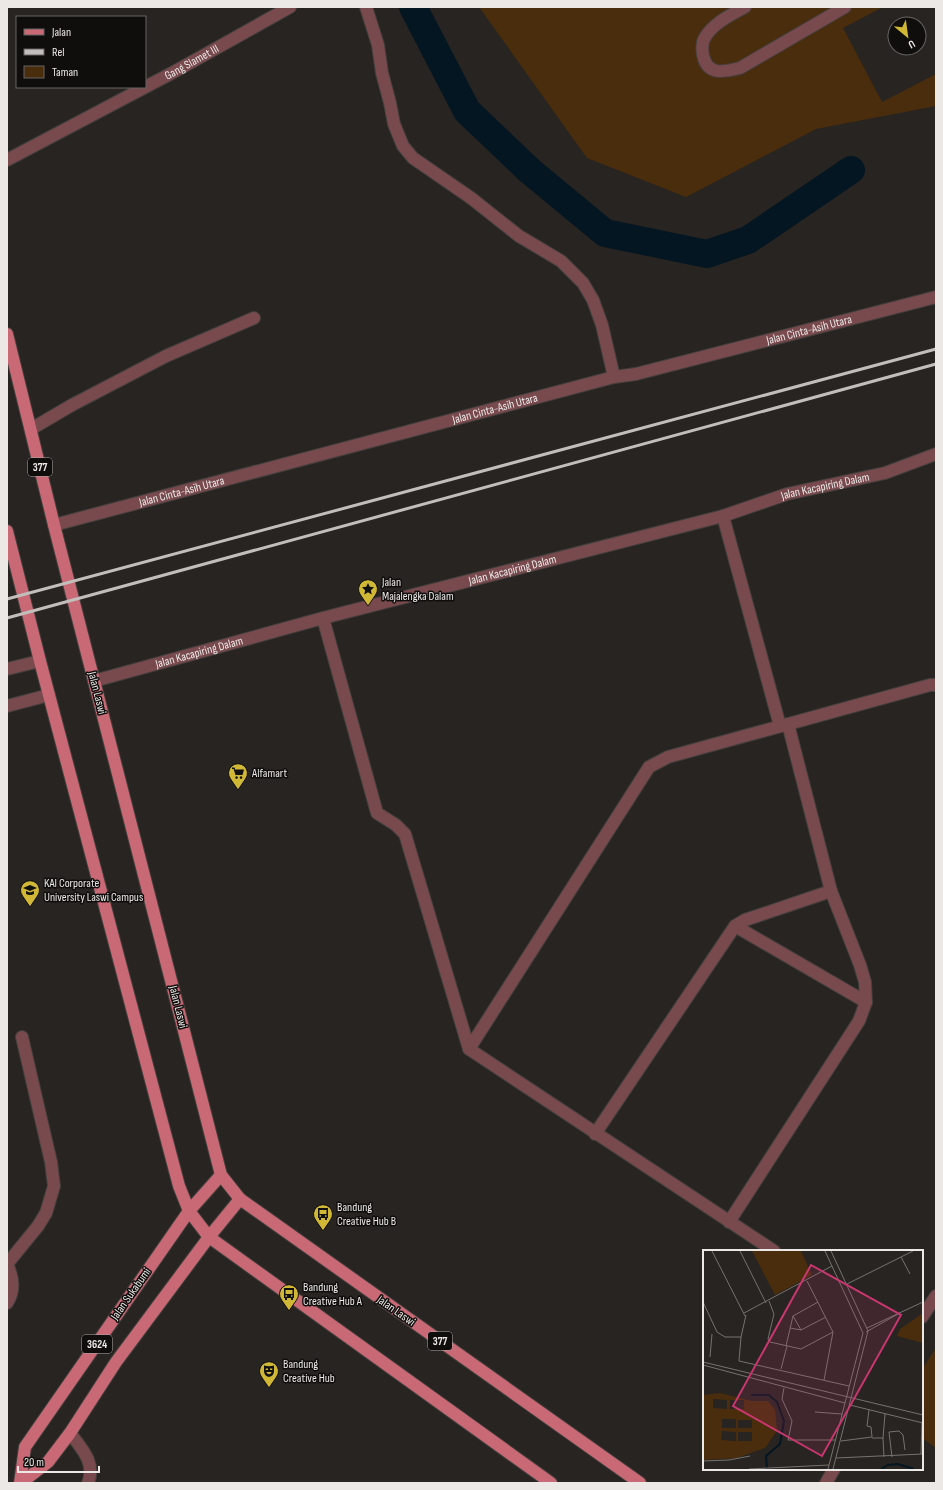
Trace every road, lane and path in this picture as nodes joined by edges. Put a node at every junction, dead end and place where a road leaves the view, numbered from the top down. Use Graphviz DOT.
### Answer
graph roads {
  1 [pos="290,7"];
  2 [pos="366,7"];
  3 [pos="745,7"];
  4 [pos="845,7"];
  5 [pos="146,87"];
  6 [pos="144,88"];
  7 [pos="7,160"];
  8 [pos="936,297"];
  9 [pos="254,318"];
  10 [pos="7,334"];
  11 [pos="614,377"];
  12 [pos="31,429"];
  13 [pos="933,455"];
  14 [pos="723,516"];
  15 [pos="54,525"];
  16 [pos="8,536"];
  17 [pos="322,618"];
  18 [pos="40,661"];
  19 [pos="7,669"];
  20 [pos="94,681"];
  21 [pos="936,685"];
  22 [pos="49,695"];
  23 [pos="7,706"];
  24 [pos="784,725"];
  25 [pos="831,891"];
  26 [pos="735,926"];
  27 [pos="866,1002"];
  28 [pos="22,1037"];
  29 [pos="469,1049"];
  30 [pos="595,1134"];
  31 [pos="221,1175"];
  32 [pos="240,1199"];
  33 [pos="189,1211"];
  34 [pos="729,1222"];
  35 [pos="209,1237"];
  36 [pos="772,1250"];
  37 [pos="7,1264"];
  38 [pos="936,1296"];
  39 [pos="7,1303"];
  40 [pos="923,1316"];
  41 [pos="70,1433"];
  42 [pos="833,1470"];
  43 [pos="20,1483"];
  44 [pos="88,1483"];
  45 [pos="551,1483"];
  46 [pos="640,1483"];
  47 [pos="826,1483"];
  1 -- 5 [label="street, Gang Slamet III"];
  2 -- 11 [label="street"];
  3 -- 4 [label="street"];
  6 -- 7 [label="street, Gang Slamet III"];
  8 -- 11 [label="street, Jalan Cinta-Asih Utara"];
  9 -- 12 [label="street"];
  10 -- 12 [label="main road, Jalan Laswi / 377"];
  11 -- 15 [label="street, Jalan Cinta-Asih Utara"];
  12 -- 15 [label="main road, Jalan Laswi / 377"];
  13 -- 14 [label="street, Jalan Kacapiring Dalam"];
  14 -- 17 [label="street, Jalan Kacapiring Dalam"];
  14 -- 24 [label="street"];
  15 -- 20 [label="main road, Jalan Laswi / 377"];
  16 -- 18 [label="main road"];
  17 -- 20 [label="street, Jalan Kacapiring Dalam"];
  17 -- 29 [label="street"];
  18 -- 19 [label="street"];
  18 -- 22 [label="main road"];
  20 -- 31 [label="main road, Jalan Laswi / 377"];
  21 -- 24 [label="street"];
  22 -- 23 [label="street"];
  22 -- 33 [label="main road"];
  24 -- 25 [label="street"];
  24 -- 29 [label="street"];
  25 -- 26 [label="street"];
  25 -- 27 [label="street"];
  26 -- 27 [label="street"];
  26 -- 30 [label="street"];
  27 -- 34 [label="street"];
  28 -- 37 [label="street"];
  29 -- 30 [label="street"];
  30 -- 34 [label="street"];
  31 -- 32 [label="main road, Jalan Laswi / 377"];
  31 -- 33 [label="main road, Jalan Sukabumi / 3624"];
  32 -- 35 [label="main road, Jalan Sukabumi / 3624"];
  32 -- 46 [label="main road, Jalan Laswi / 377"];
  33 -- 35 [label="main road"];
  33 -- 43 [label="main road, Jalan Sukabumi / 3624"];
  34 -- 36 [label="street"];
  35 -- 41 [label="main road, Jalan Sukabumi / 3624"];
  35 -- 45 [label="main road"];
  37 -- 39 [label="street"];
  38 -- 40 [label="street"];
  41 -- 43 [label="main road, Jalan Sukabumi / 3624"];
  41 -- 44 [label="street"];
  42 -- 47 [label="street"];
}
